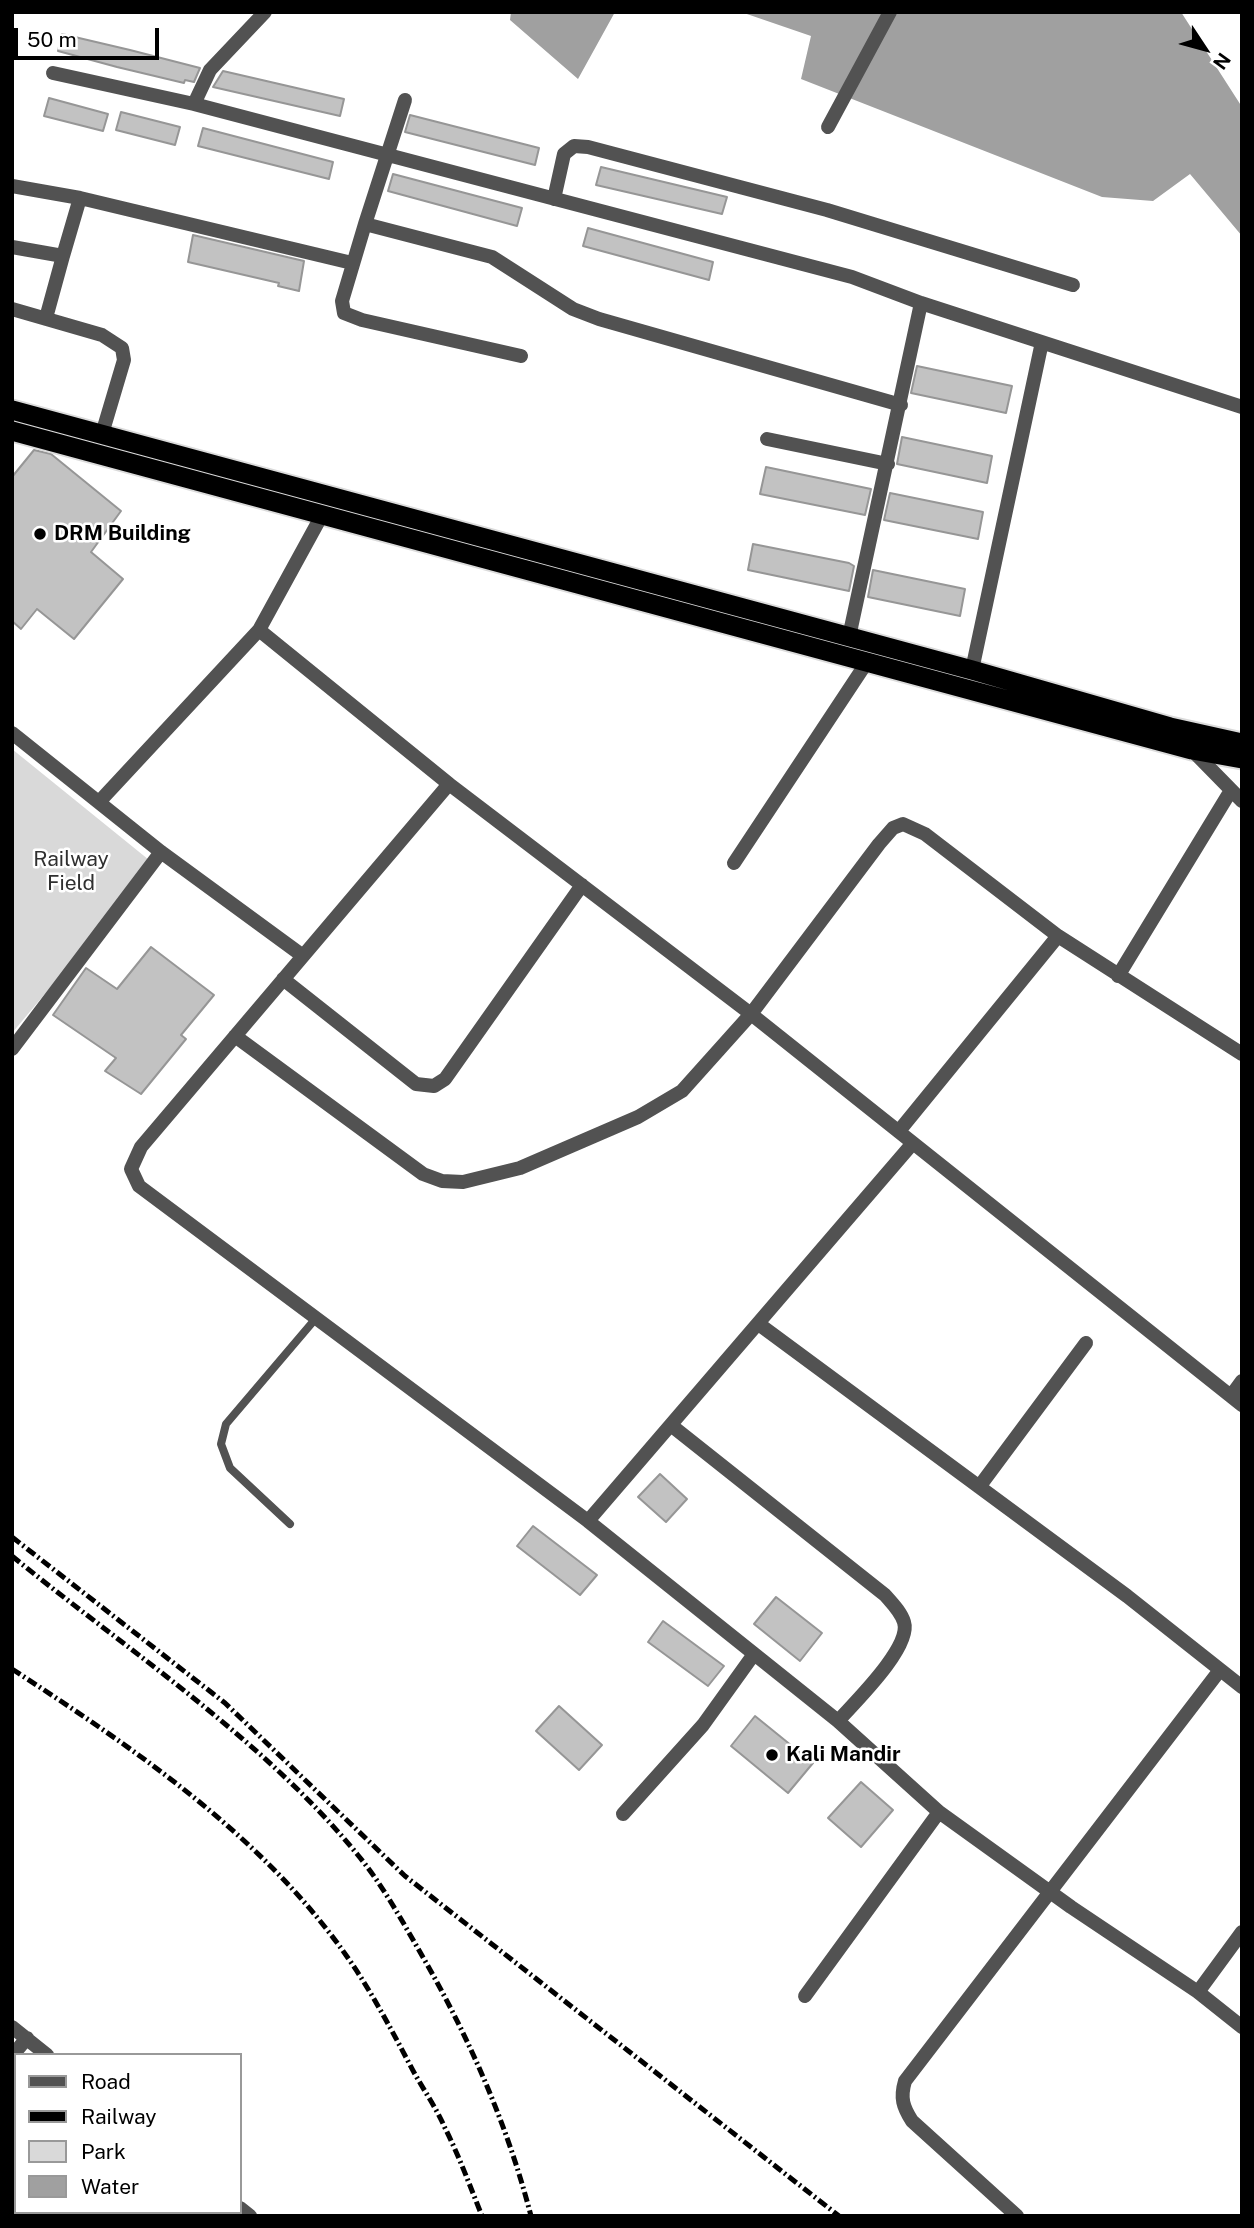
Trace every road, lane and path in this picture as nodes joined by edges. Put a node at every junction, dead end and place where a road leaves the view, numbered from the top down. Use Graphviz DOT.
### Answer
graph roads {
  1 [pos="265,12"];
  2 [pos="890,12"];
  3 [pos="53,73"];
  4 [pos="405,100"];
  5 [pos="194,104"];
  6 [pos="828,127"];
  7 [pos="387,155"];
  8 [pos="12,186"];
  9 [pos="80,198"];
  10 [pos="554,199"];
  11 [pos="365,224"];
  12 [pos="12,247"];
  13 [pos="63,256"];
  14 [pos="352,263"];
  15 [pos="1073,285"];
  16 [pos="921,303"];
  17 [pos="12,309"];
  18 [pos="46,318"];
  19 [pos="1042,342"];
  20 [pos="521,356"];
  21 [pos="901,405"];
  22 [pos="1242,407"];
  23 [pos="12,410"];
  24 [pos="12,431"];
  25 [pos="102,434"];
  26 [pos="768,439"];
  27 [pos="888,464"];
  28 [pos="322,515"];
  29 [pos="259,630"];
  30 [pos="849,637"];
  31 [pos="867,662"];
  32 [pos="972,670"];
  33 [pos="12,733"];
  34 [pos="1242,743"];
  35 [pos="1192,750"];
  36 [pos="1242,759"];
  37 [pos="449,784"];
  38 [pos="1236,797"];
  39 [pos="99,802"];
  40 [pos="162,852"];
  41 [pos="734,863"];
  42 [pos="582,885"];
  43 [pos="1058,936"];
  44 [pos="303,956"];
  45 [pos="1118,976"];
  46 [pos="283,979"];
  47 [pos="751,1014"];
  48 [pos="235,1036"];
  49 [pos="12,1049"];
  50 [pos="1242,1055"];
  51 [pos="899,1132"];
  52 [pos="914,1143"];
  53 [pos="317,1317"];
  54 [pos="760,1325"];
  55 [pos="1086,1343"];
  56 [pos="1242,1381"];
  57 [pos="1236,1400"];
  58 [pos="671,1426"];
  59 [pos="979,1487"];
  60 [pos="588,1521"];
  61 [pos="290,1524"];
  62 [pos="754,1654"];
  63 [pos="1220,1670"];
  64 [pos="1242,1687"];
  65 [pos="838,1721"];
  66 [pos="939,1812"];
  67 [pos="623,1814"];
  68 [pos="1050,1891"];
  69 [pos="1242,1932"];
  70 [pos="1198,1992"];
  71 [pos="805,1996"];
  72 [pos="12,2027"];
  73 [pos="1242,2027"];
  74 [pos="27,2038"];
  75 [pos="14,2053"];
  76 [pos="45,2053"];
  77 [pos="1017,2216"];
  1 -- 5 [label="street"];
  2 -- 6 [label="street"];
  3 -- 5 [label="street"];
  4 -- 7 [label="street"];
  5 -- 7 [label="street"];
  7 -- 10 [label="street"];
  7 -- 11 [label="street"];
  8 -- 9 [label="street"];
  9 -- 13 [label="street"];
  9 -- 14 [label="street"];
  10 -- 15 [label="street"];
  10 -- 16 [label="street"];
  11 -- 14 [label="street"];
  11 -- 21 [label="street"];
  12 -- 13 [label="street"];
  13 -- 18 [label="street"];
  14 -- 20 [label="street"];
  16 -- 19 [label="street"];
  16 -- 21 [label="street"];
  17 -- 18 [label="street"];
  18 -- 25 [label="street"];
  19 -- 22 [label="street"];
  19 -- 32 [label="street"];
  21 -- 27 [label="street"];
  23 -- 25 [label="highway"];
  24 -- 28 [label="highway"];
  25 -- 30 [label="highway"];
  26 -- 27 [label="street"];
  27 -- 30 [label="street"];
  28 -- 29 [label="street"];
  28 -- 31 [label="highway"];
  29 -- 37 [label="street"];
  29 -- 39 [label="street"];
  30 -- 32 [label="highway"];
  31 -- 35 [label="highway"];
  31 -- 41 [label="street"];
  32 -- 34 [label="highway"];
  33 -- 39 [label="street"];
  35 -- 36 [label="highway"];
  35 -- 38 [label="street"];
  37 -- 42 [label="street"];
  37 -- 44 [label="street"];
  38 -- 45 [label="street"];
  39 -- 40 [label="street"];
  40 -- 44 [label="street"];
  40 -- 49 [label="street"];
  42 -- 46 [label="street"];
  42 -- 47 [label="street"];
  43 -- 45 [label="street"];
  43 -- 47 [label="street"];
  43 -- 51 [label="street"];
  44 -- 46 [label="street"];
  45 -- 50 [label="street"];
  46 -- 48 [label="street"];
  47 -- 48 [label="street"];
  47 -- 51 [label="street"];
  48 -- 53 [label="street"];
  51 -- 52 [label="street"];
  52 -- 54 [label="street"];
  52 -- 57 [label="street"];
  53 -- 60 [label="street"];
  53 -- 61 [label="lane"];
  54 -- 58 [label="street"];
  54 -- 59 [label="street"];
  55 -- 59 [label="street"];
  56 -- 57 [label="street"];
  58 -- 60 [label="street"];
  58 -- 65 [label="street"];
  59 -- 63 [label="street"];
  60 -- 62 [label="street"];
  62 -- 65 [label="street"];
  62 -- 67 [label="street"];
  63 -- 64 [label="street"];
  63 -- 68 [label="street"];
  65 -- 66 [label="street"];
  66 -- 68 [label="street"];
  66 -- 71 [label="street"];
  68 -- 70 [label="street"];
  68 -- 77 [label="street"];
  69 -- 70 [label="street"];
  70 -- 73 [label="street"];
  72 -- 74 [label="street"];
  74 -- 75 [label="street"];
  74 -- 76 [label="street"];
}
